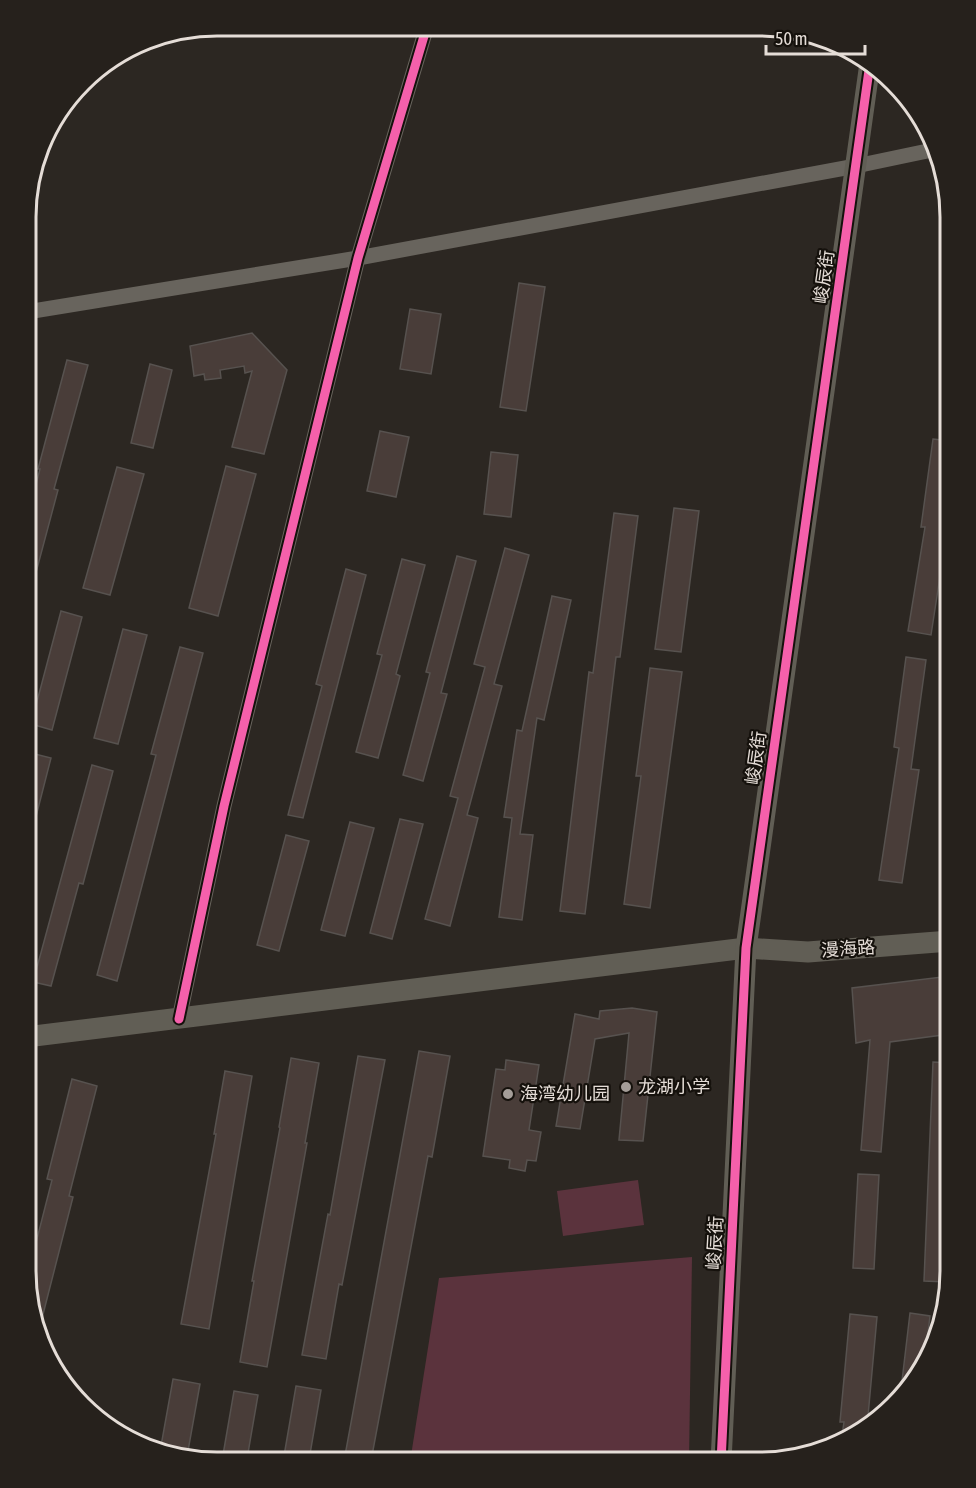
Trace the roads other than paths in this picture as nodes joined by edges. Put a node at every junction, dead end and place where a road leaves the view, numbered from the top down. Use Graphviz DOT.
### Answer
graph roads {
  1 [pos="424,36"];
  2 [pos="869,73"];
  3 [pos="927,151"];
  4 [pos="856,166"];
  5 [pos="358,258"];
  6 [pos="36,311"];
  7 [pos="940,942"];
  8 [pos="746,948"];
  9 [pos="179,1019"];
  10 [pos="36,1035"];
  11 [pos="721,1452"];
  1 -- 5 [label="street"];
  2 -- 4 [label="street, 峻辰街"];
  3 -- 4 [label="street"];
  4 -- 5 [label="street"];
  4 -- 8 [label="street, 峻辰街"];
  5 -- 6 [label="street"];
  5 -- 9 [label="street"];
  7 -- 8 [label="street, 漫海路"];
  8 -- 9 [label="street, 漫海路"];
  8 -- 11 [label="street, 峻辰街"];
  9 -- 10 [label="street, 漫海路"];
}
